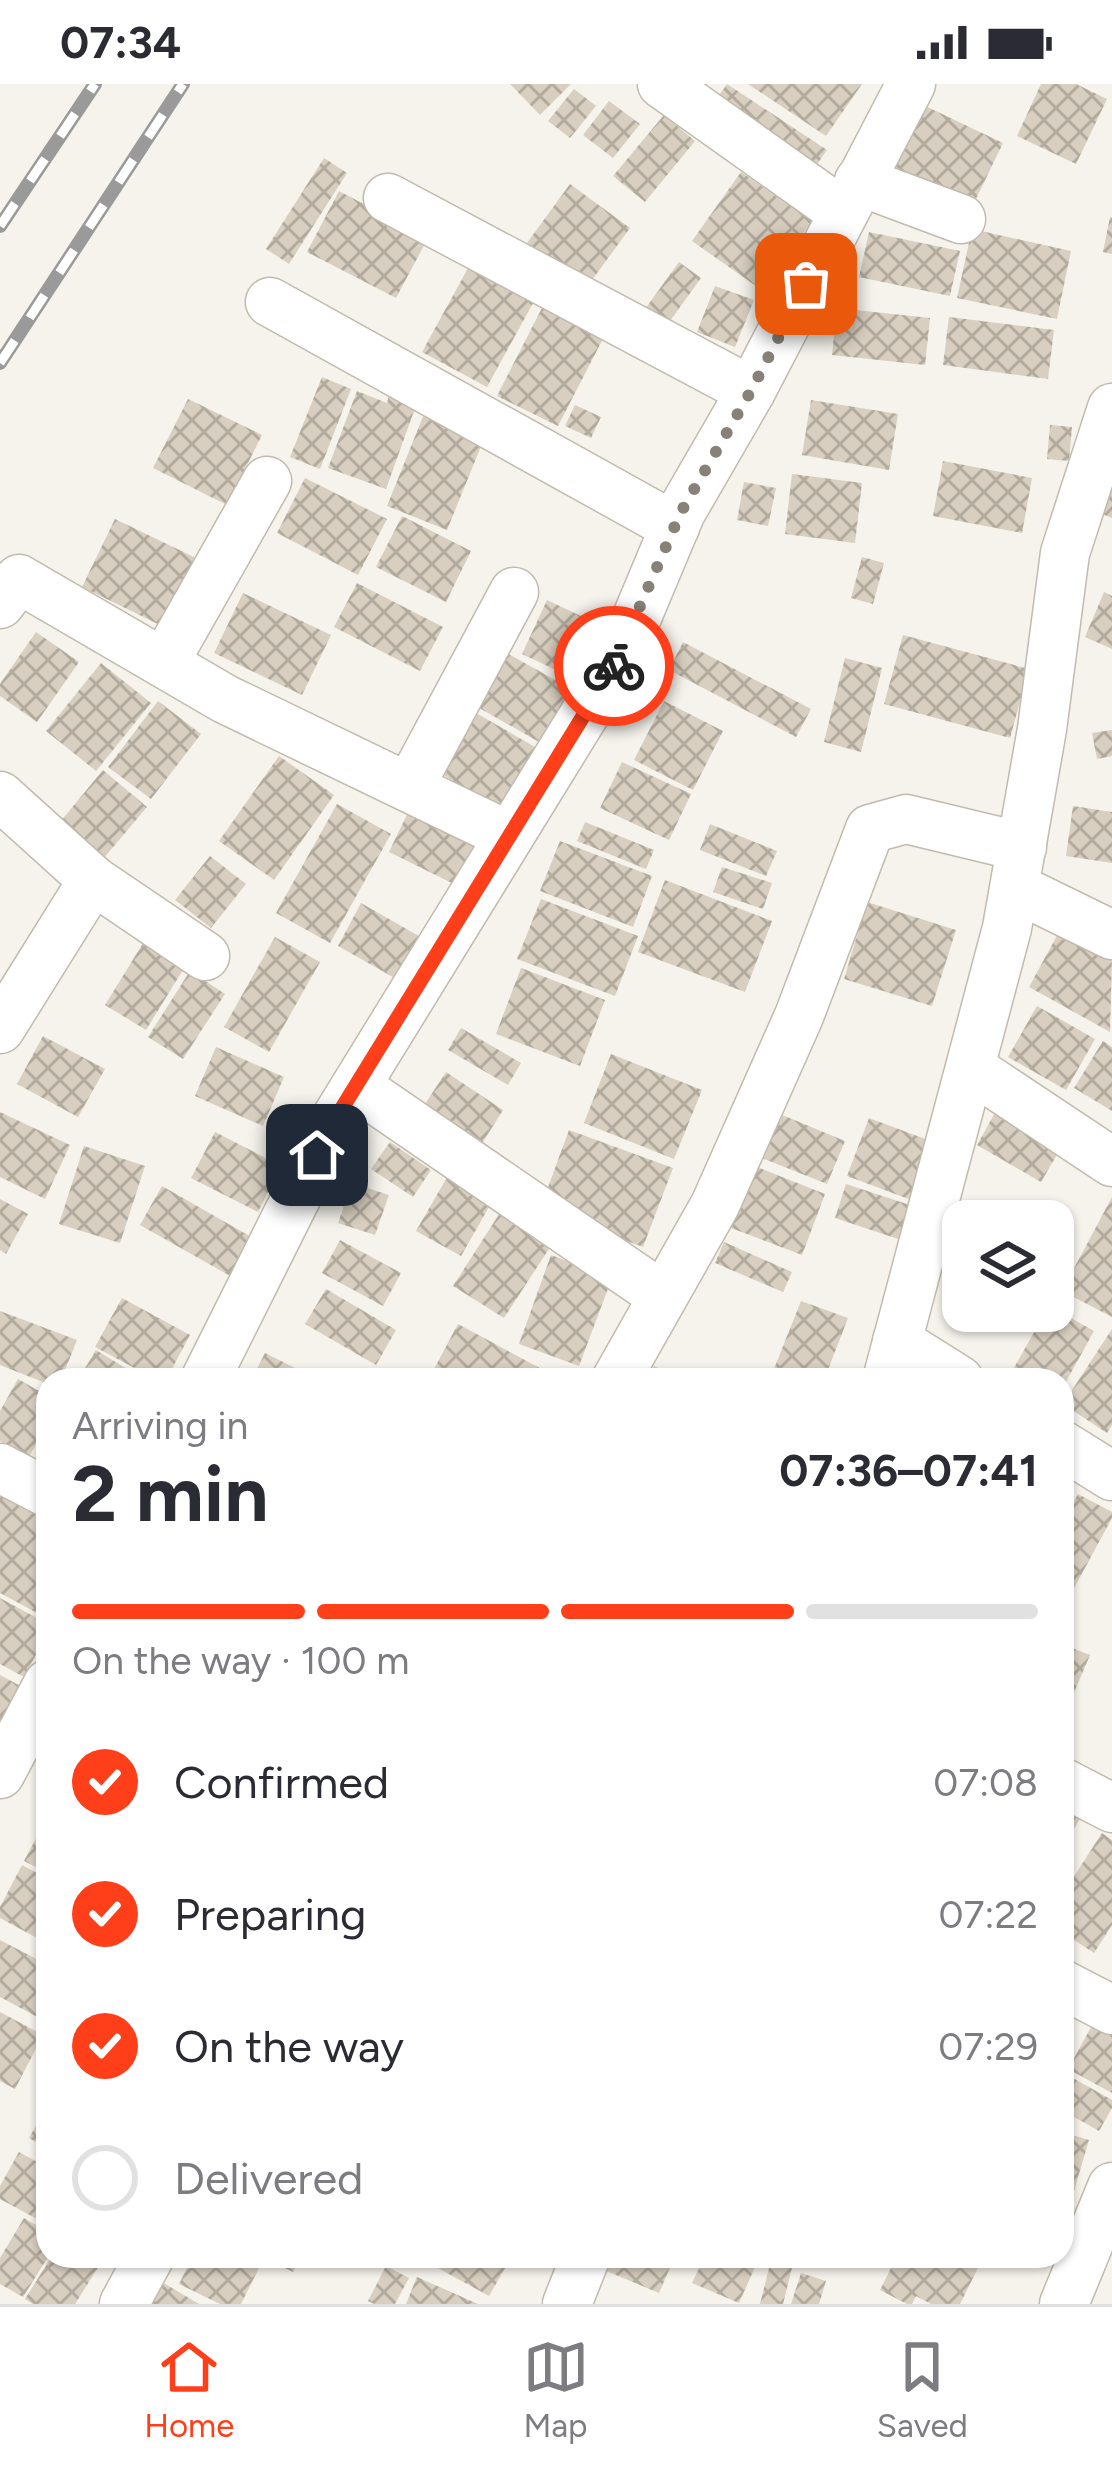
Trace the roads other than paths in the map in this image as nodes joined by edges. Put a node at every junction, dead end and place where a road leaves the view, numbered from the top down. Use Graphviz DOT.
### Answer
graph roads {
  1 [pos="662,84"];
  2 [pos="911,84"];
  3 [pos="850,197"];
  4 [pos="388,198"];
  5 [pos="962,218"];
  6 [pos="269,302"];
  7 [pos="751,391"];
  8 [pos="1112,408"];
  9 [pos="267,481"];
  10 [pos="675,527"];
  11 [pos="514,592"];
  12 [pos="0,604"];
  13 [pos="164,663"];
  14 [pos="410,786"];
  15 [pos="0,796"];
  16 [pos="509,836"];
  17 [pos="1019,868"];
  18 [pos="93,880"];
  19 [pos="1112,935"];
  20 [pos="205,956"];
  21 [pos="0,1029"];
  22 [pos="972,1069"];
  23 [pos="356,1086"];
  24 [pos="1112,1162"];
  25 [pos="661,1295"];
  26 [pos="892,1361"];
  27 [pos="211,1368"];
  28 [pos="622,1368"];
  29 [pos="1074,1452"];
  30 [pos="0,1468"];
  31 [pos="1112,1476"];
  32 [pos="36,1487"];
  33 [pos="36,1706"];
  34 [pos="0,1774"];
  35 [pos="1074,1788"];
  36 [pos="1112,1808"];
  37 [pos="1074,1990"];
  38 [pos="1112,2010"];
  39 [pos="1112,2187"];
  40 [pos="144,2268"];
  41 [pos="581,2268"];
  42 [pos="124,2304"];
  43 [pos="567,2304"];
  44 [pos="1064,2304"];
  1 -- 3 [label="street"];
  2 -- 3 [label="street"];
  3 -- 5 [label="street"];
  3 -- 7 [label="street"];
  4 -- 7 [label="street"];
  6 -- 10 [label="street"];
  7 -- 10 [label="street"];
  8 -- 17 [label="street"];
  9 -- 13 [label="street"];
  10 -- 16 [label="street"];
  11 -- 14 [label="street"];
  12 -- 13 [label="street"];
  13 -- 14 [label="street"];
  14 -- 16 [label="street"];
  15 -- 18 [label="street"];
  16 -- 23 [label="street"];
  17 -- 19 [label="street"];
  17 -- 22 [label="street"];
  17 -- 25 [label="street"];
  18 -- 20 [label="street"];
  18 -- 21 [label="street"];
  22 -- 24 [label="street"];
  22 -- 26 [label="street"];
  23 -- 25 [label="street"];
  23 -- 27 [label="street"];
  25 -- 28 [label="street"];
  29 -- 31 [label="street"];
  30 -- 32 [label="street"];
  33 -- 34 [label="street"];
  35 -- 36 [label="street"];
  37 -- 38 [label="street"];
  39 -- 44 [label="street"];
  40 -- 42 [label="street"];
  41 -- 43 [label="street"];
}
